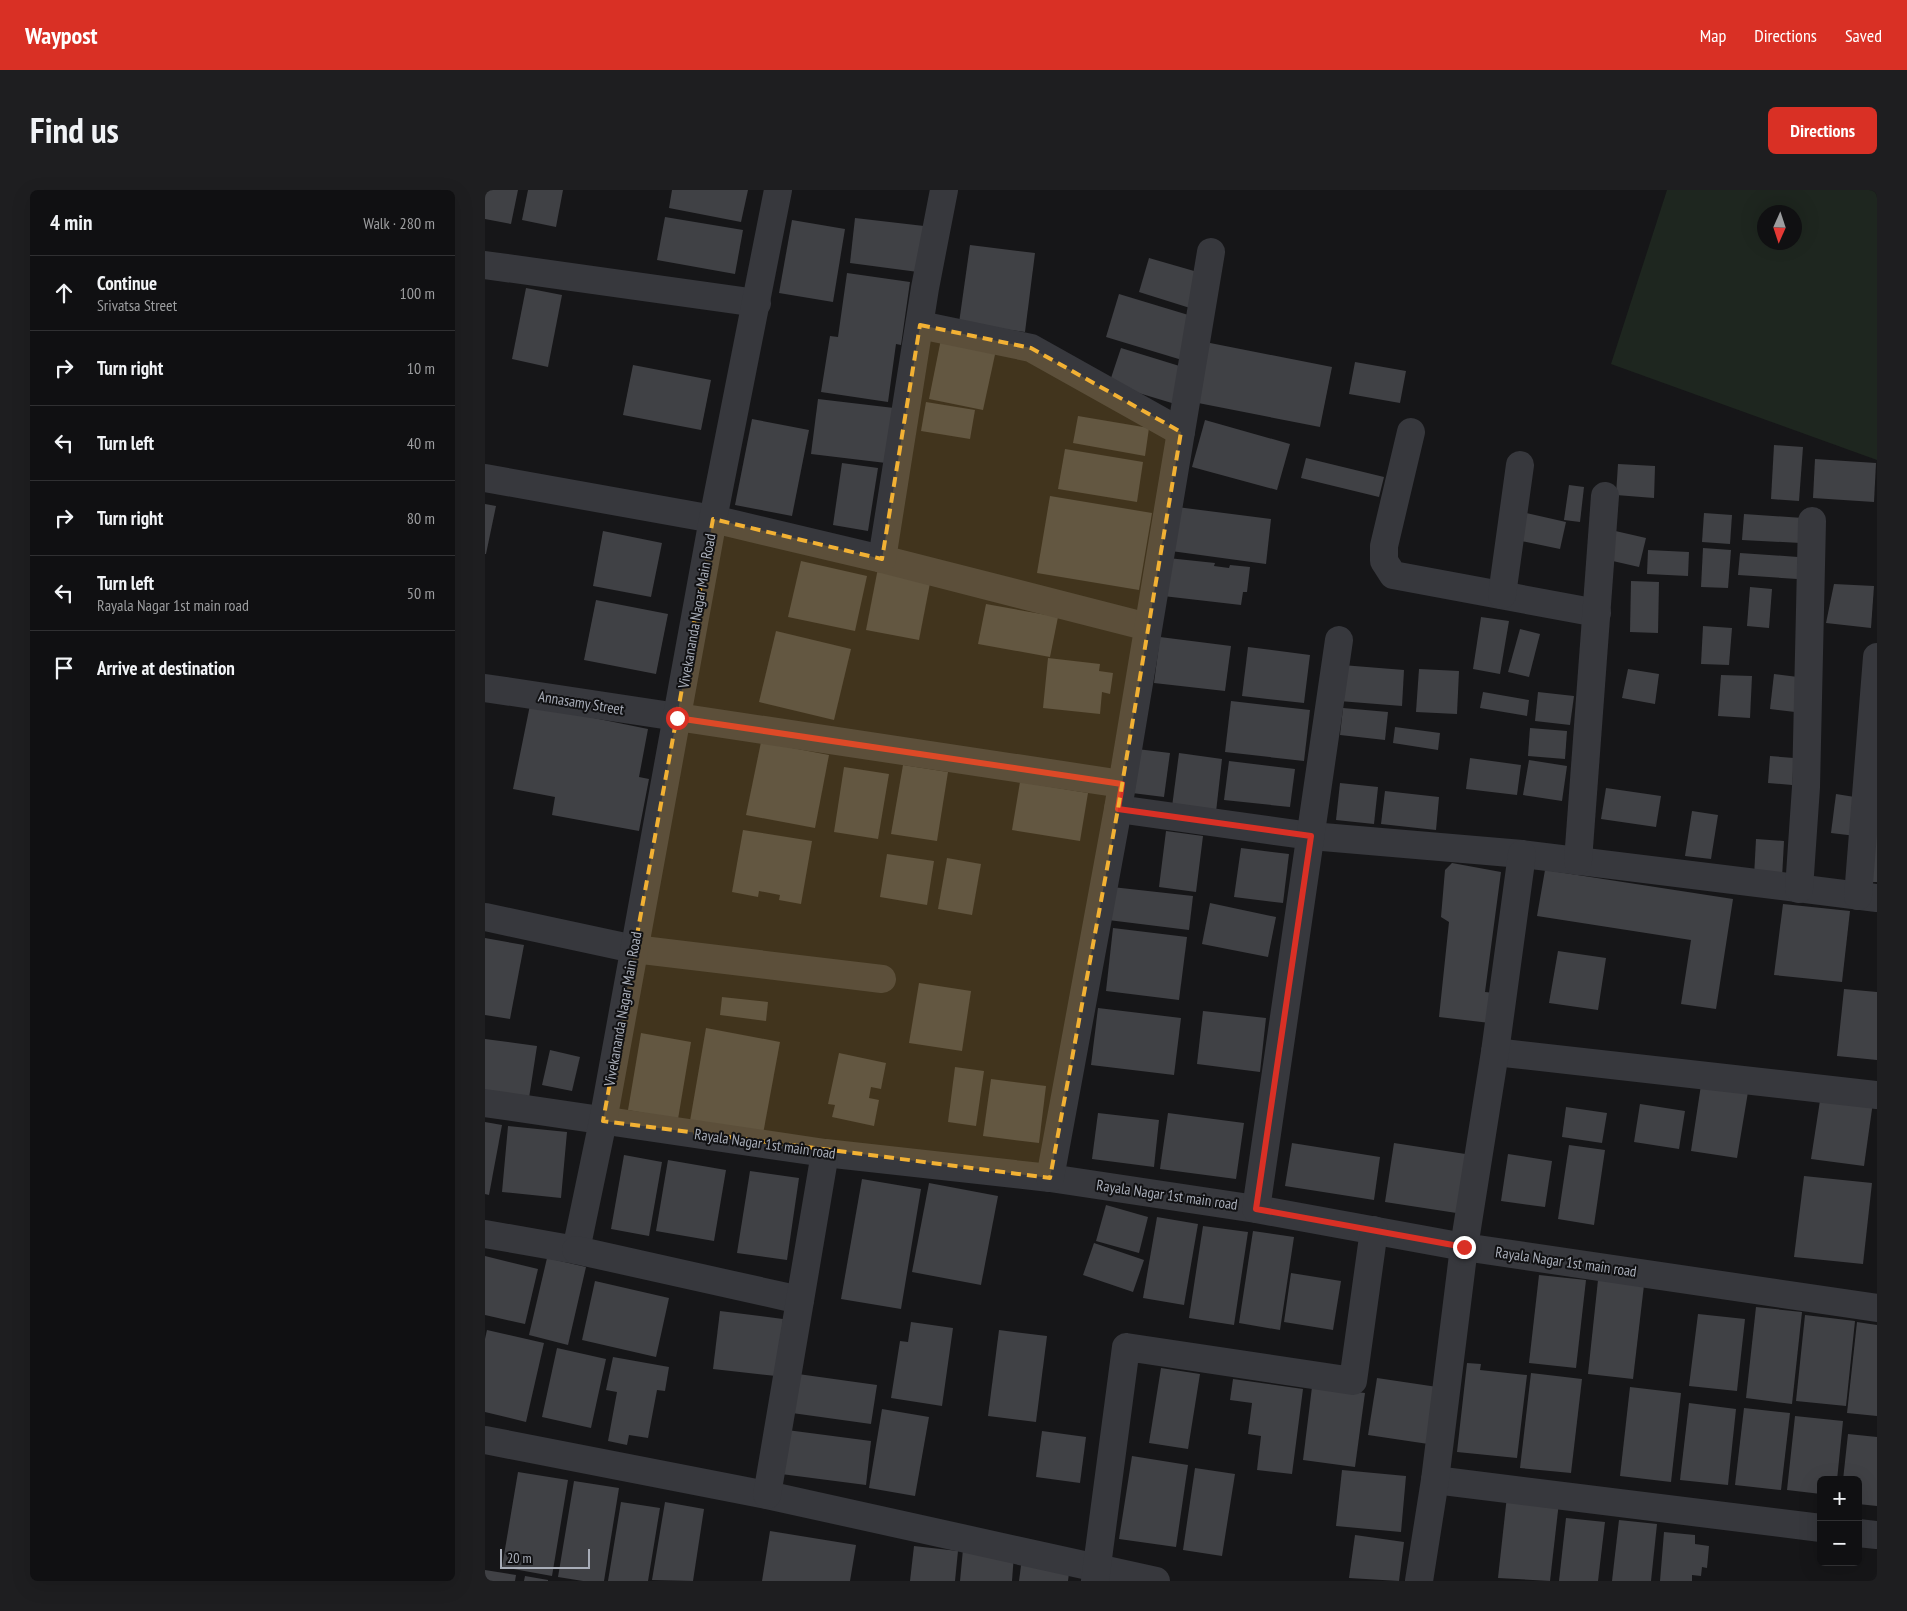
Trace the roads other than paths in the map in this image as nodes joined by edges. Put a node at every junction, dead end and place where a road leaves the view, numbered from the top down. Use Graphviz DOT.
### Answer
graph roads {
  1 [pos="778,190"];
  2 [pos="944,190"];
  3 [pos="1211,252"];
  4 [pos="485,265"];
  5 [pos="757,303"];
  6 [pos="920,325"];
  7 [pos="1181,432"];
  8 [pos="1411,432"];
  9 [pos="1520,465"];
  10 [pos="485,478"];
  11 [pos="1605,496"];
  12 [pos="713,519"];
  13 [pos="1812,521"];
  14 [pos="882,559"];
  15 [pos="1502,595"];
  16 [pos="1597,613"];
  17 [pos="1148,627"];
  18 [pos="1339,640"];
  19 [pos="1877,657"];
  20 [pos="485,688"];
  21 [pos="677,718"];
  22 [pos="1120,797"];
  23 [pos="1311,836"];
  24 [pos="1522,854"];
  25 [pos="1577,860"];
  26 [pos="1799,889"];
  27 [pos="1867,897"];
  28 [pos="485,917"];
  29 [pos="635,949"];
  30 [pos="882,979"];
  31 [pos="1495,1052"];
  32 [pos="1877,1095"];
  33 [pos="485,1103"];
  34 [pos="603,1122"];
  35 [pos="825,1153"];
  36 [pos="1050,1178"];
  37 [pos="1256,1209"];
  38 [pos="1373,1230"];
  39 [pos="485,1234"];
  40 [pos="1464,1247"];
  41 [pos="577,1250"];
  42 [pos="800,1300"];
  43 [pos="1877,1308"];
  44 [pos="485,1440"];
  45 [pos="1435,1480"];
  46 [pos="767,1495"];
  47 [pos="1817,1528"];
  48 [pos="1862,1533"];
  49 [pos="1877,1535"];
  50 [pos="1096,1575"];
  51 [pos="1156,1581"];
  52 [pos="1419,1581"];
  1 -- 5 [label="street, Vivekananda Nagar Main Road"];
  2 -- 6 [label="street"];
  3 -- 7 [label="street"];
  4 -- 5 [label="street"];
  5 -- 12 [label="street, Vivekananda Nagar Main Road"];
  6 -- 7 [label="street"];
  6 -- 14 [label="street"];
  7 -- 17 [label="street"];
  8 -- 15 [label="street"];
  9 -- 15 [label="street"];
  10 -- 12 [label="street"];
  11 -- 16 [label="street"];
  12 -- 14 [label="street"];
  12 -- 21 [label="street, Vivekananda Nagar Main Road"];
  13 -- 26 [label="street"];
  14 -- 17 [label="street"];
  15 -- 16 [label="street"];
  16 -- 25 [label="street"];
  17 -- 22 [label="street"];
  18 -- 23 [label="street"];
  19 -- 27 [label="street"];
  20 -- 21 [label="street, Annasamy Street"];
  21 -- 22 [label="street, Annasamy Street"];
  21 -- 29 [label="street, Vivekananda Nagar Main Road"];
  22 -- 23 [label="street, Annasamy Street"];
  22 -- 36 [label="street"];
  23 -- 24 [label="street, Annasamy Street"];
  23 -- 37 [label="street"];
  24 -- 25 [label="street, Annasamy Street"];
  24 -- 31 [label="street"];
  25 -- 26 [label="street, Annasamy Street"];
  26 -- 27 [label="street, Annasamy Street"];
  28 -- 29 [label="street"];
  29 -- 30 [label="street"];
  29 -- 34 [label="street, Vivekananda Nagar Main Road"];
  31 -- 32 [label="street"];
  31 -- 40 [label="street"];
  33 -- 34 [label="street, Rayala Nagar 1st main road"];
  34 -- 35 [label="street, Rayala Nagar 1st main road"];
  34 -- 41 [label="street, Vivekananda Nagar Main Road"];
  35 -- 36 [label="street, Rayala Nagar 1st main road"];
  35 -- 42 [label="street"];
  36 -- 37 [label="street, Rayala Nagar 1st main road"];
  37 -- 38 [label="street, Rayala Nagar 1st main road"];
  38 -- 40 [label="street, Rayala Nagar 1st main road"];
  38 -- 50 [label="street"];
  39 -- 41 [label="street"];
  40 -- 43 [label="street, Rayala Nagar 1st main road"];
  40 -- 45 [label="street"];
  41 -- 42 [label="street"];
  42 -- 46 [label="street"];
  44 -- 46 [label="street"];
  45 -- 47 [label="street"];
  45 -- 52 [label="street"];
  46 -- 50 [label="street"];
  48 -- 49 [label="street"];
  50 -- 51 [label="street"];
}
